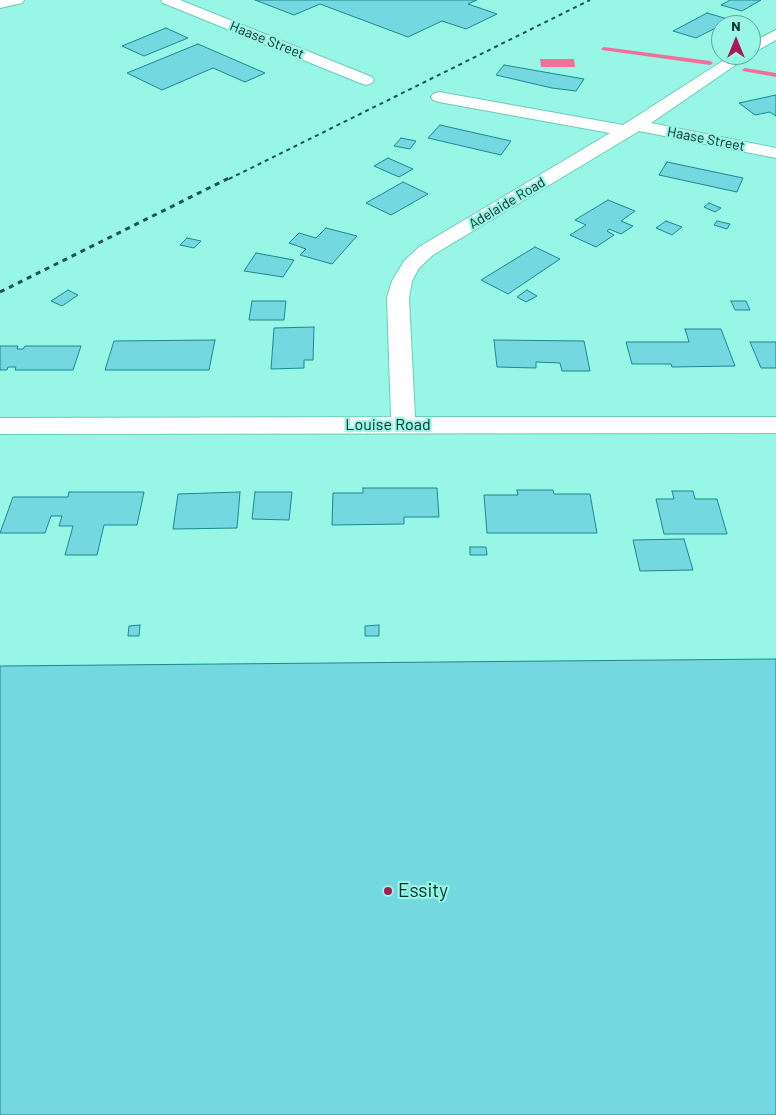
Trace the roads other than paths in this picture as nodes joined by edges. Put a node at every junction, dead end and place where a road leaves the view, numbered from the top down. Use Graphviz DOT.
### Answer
graph roads {
  1 [pos="17,0"];
  2 [pos="168,0"];
  3 [pos="0,4"];
  4 [pos="776,34"];
  5 [pos="761,43"];
  6 [pos="727,65"];
  7 [pos="366,80"];
  8 [pos="439,97"];
  9 [pos="631,128"];
  10 [pos="776,153"];
  11 [pos="403,425"];
  12 [pos="776,425"];
  13 [pos="0,426"];
  1 -- 3 [label="street"];
  2 -- 7 [label="street, Haase Street"];
  4 -- 5 [label="street"];
  6 -- 9 [label="street, Adelaide Road"];
  8 -- 9 [label="street, Haase Street"];
  9 -- 10 [label="street, Haase Street"];
  9 -- 11 [label="street, Adelaide Road"];
  11 -- 12 [label="street, Louise Road"];
  11 -- 13 [label="street, Louise Road"];
}
